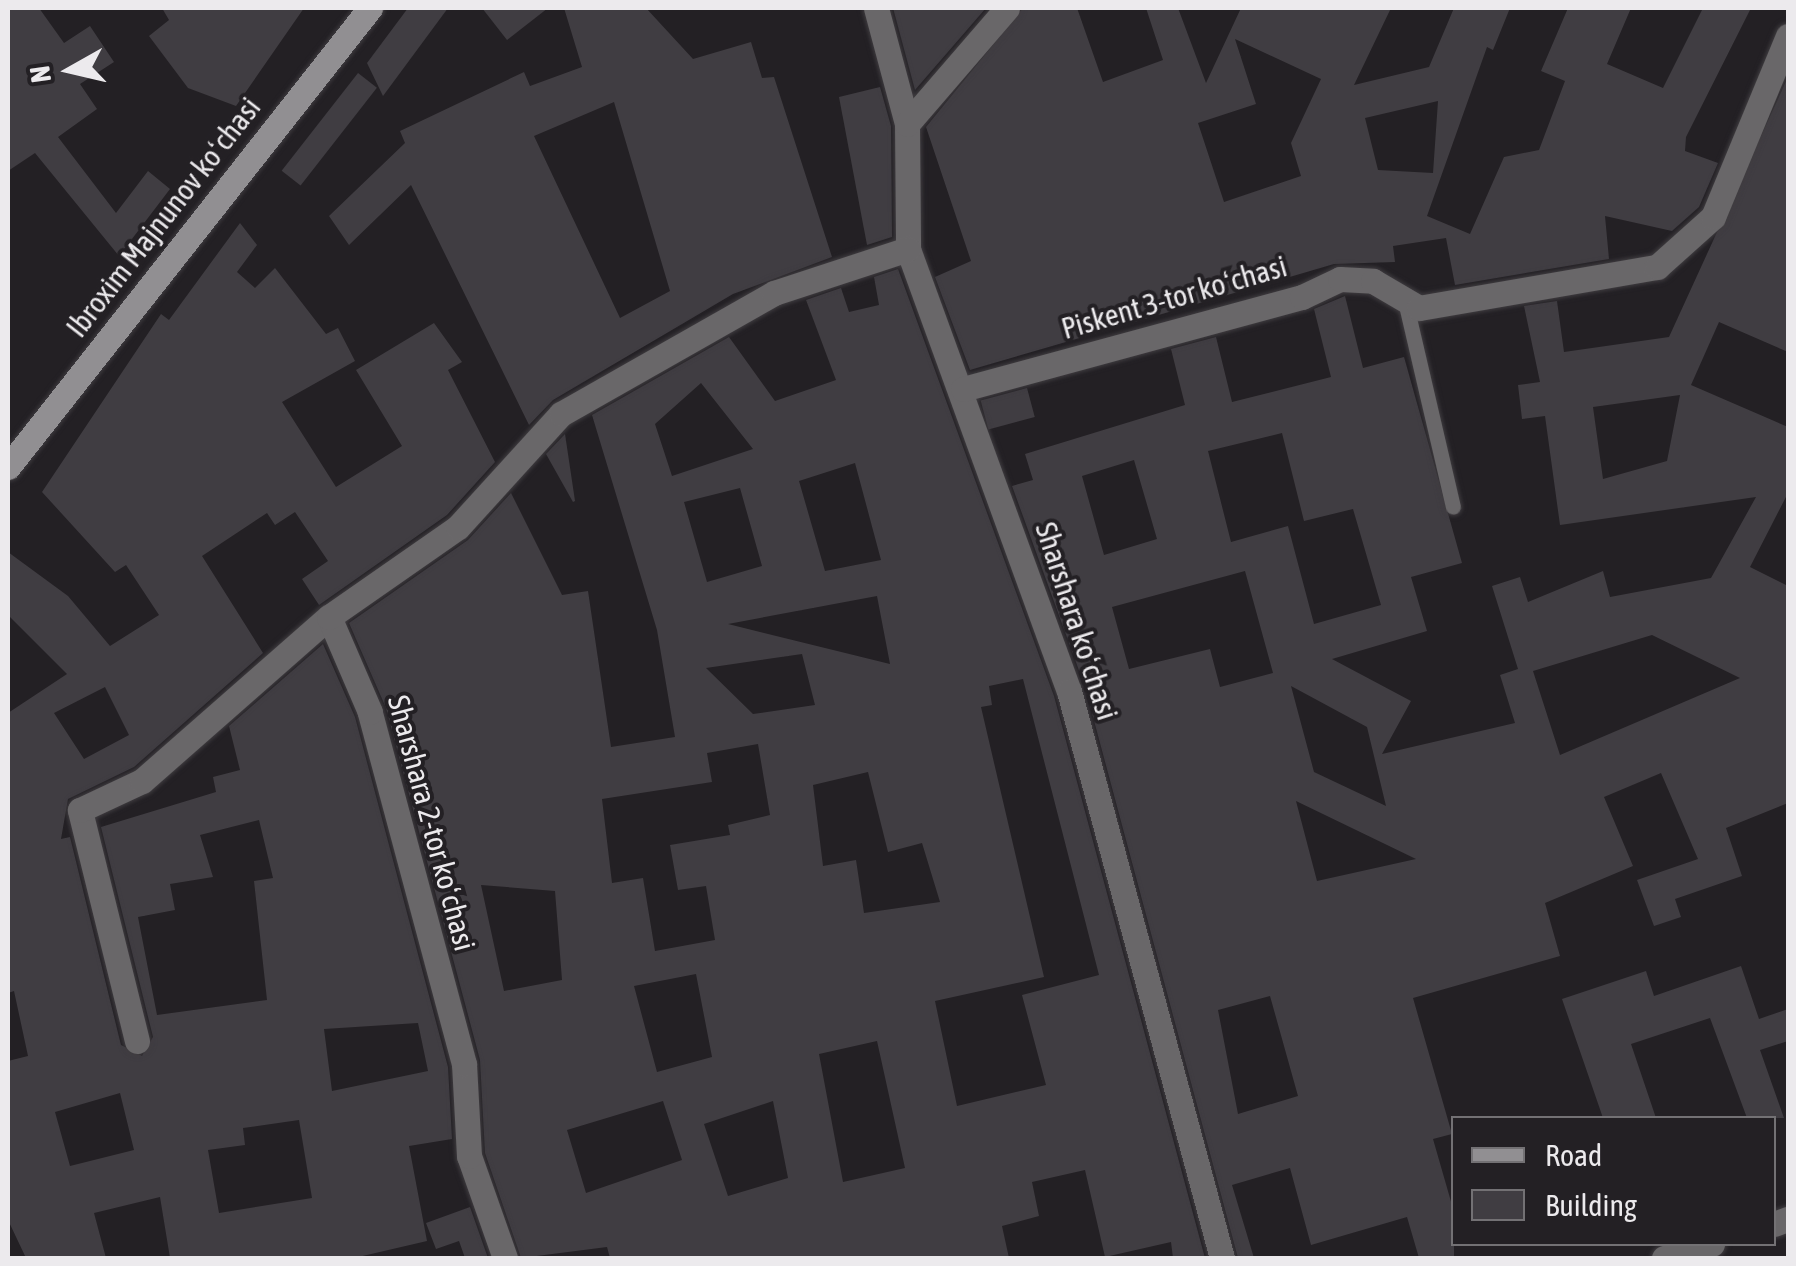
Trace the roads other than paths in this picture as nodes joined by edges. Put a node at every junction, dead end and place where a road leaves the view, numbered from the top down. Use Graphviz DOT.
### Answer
graph roads {
  1 [pos="370,8"];
  2 [pos="876,8"];
  3 [pos="1008,8"];
  4 [pos="1788,36"];
  5 [pos="907,124"];
  6 [pos="908,249"];
  7 [pos="1406,305"];
  8 [pos="963,388"];
  9 [pos="8,467"];
  10 [pos="1453,507"];
  11 [pos="329,617"];
  12 [pos="137,1041"];
  13 [pos="1705,1246"];
  14 [pos="506,1258"];
  15 [pos="1222,1258"];
  16 [pos="1664,1258"];
  1 -- 9 [label="street, Ibroxim Majnunov koʻchasi"];
  2 -- 5 [label="street, Sharshara koʻchasi"];
  3 -- 5 [label="street"];
  4 -- 7 [label="street"];
  5 -- 6 [label="street, Sharshara koʻchasi"];
  6 -- 8 [label="street, Sharshara koʻchasi"];
  6 -- 11 [label="street"];
  7 -- 8 [label="street, Piskent 3-tor koʻchasi"];
  7 -- 10 [label="lane"];
  8 -- 15 [label="street, Sharshara koʻchasi"];
  11 -- 12 [label="street"];
  11 -- 14 [label="street, Sharshara 2-tor koʻchasi"];
  13 -- 16 [label="street"];
}
